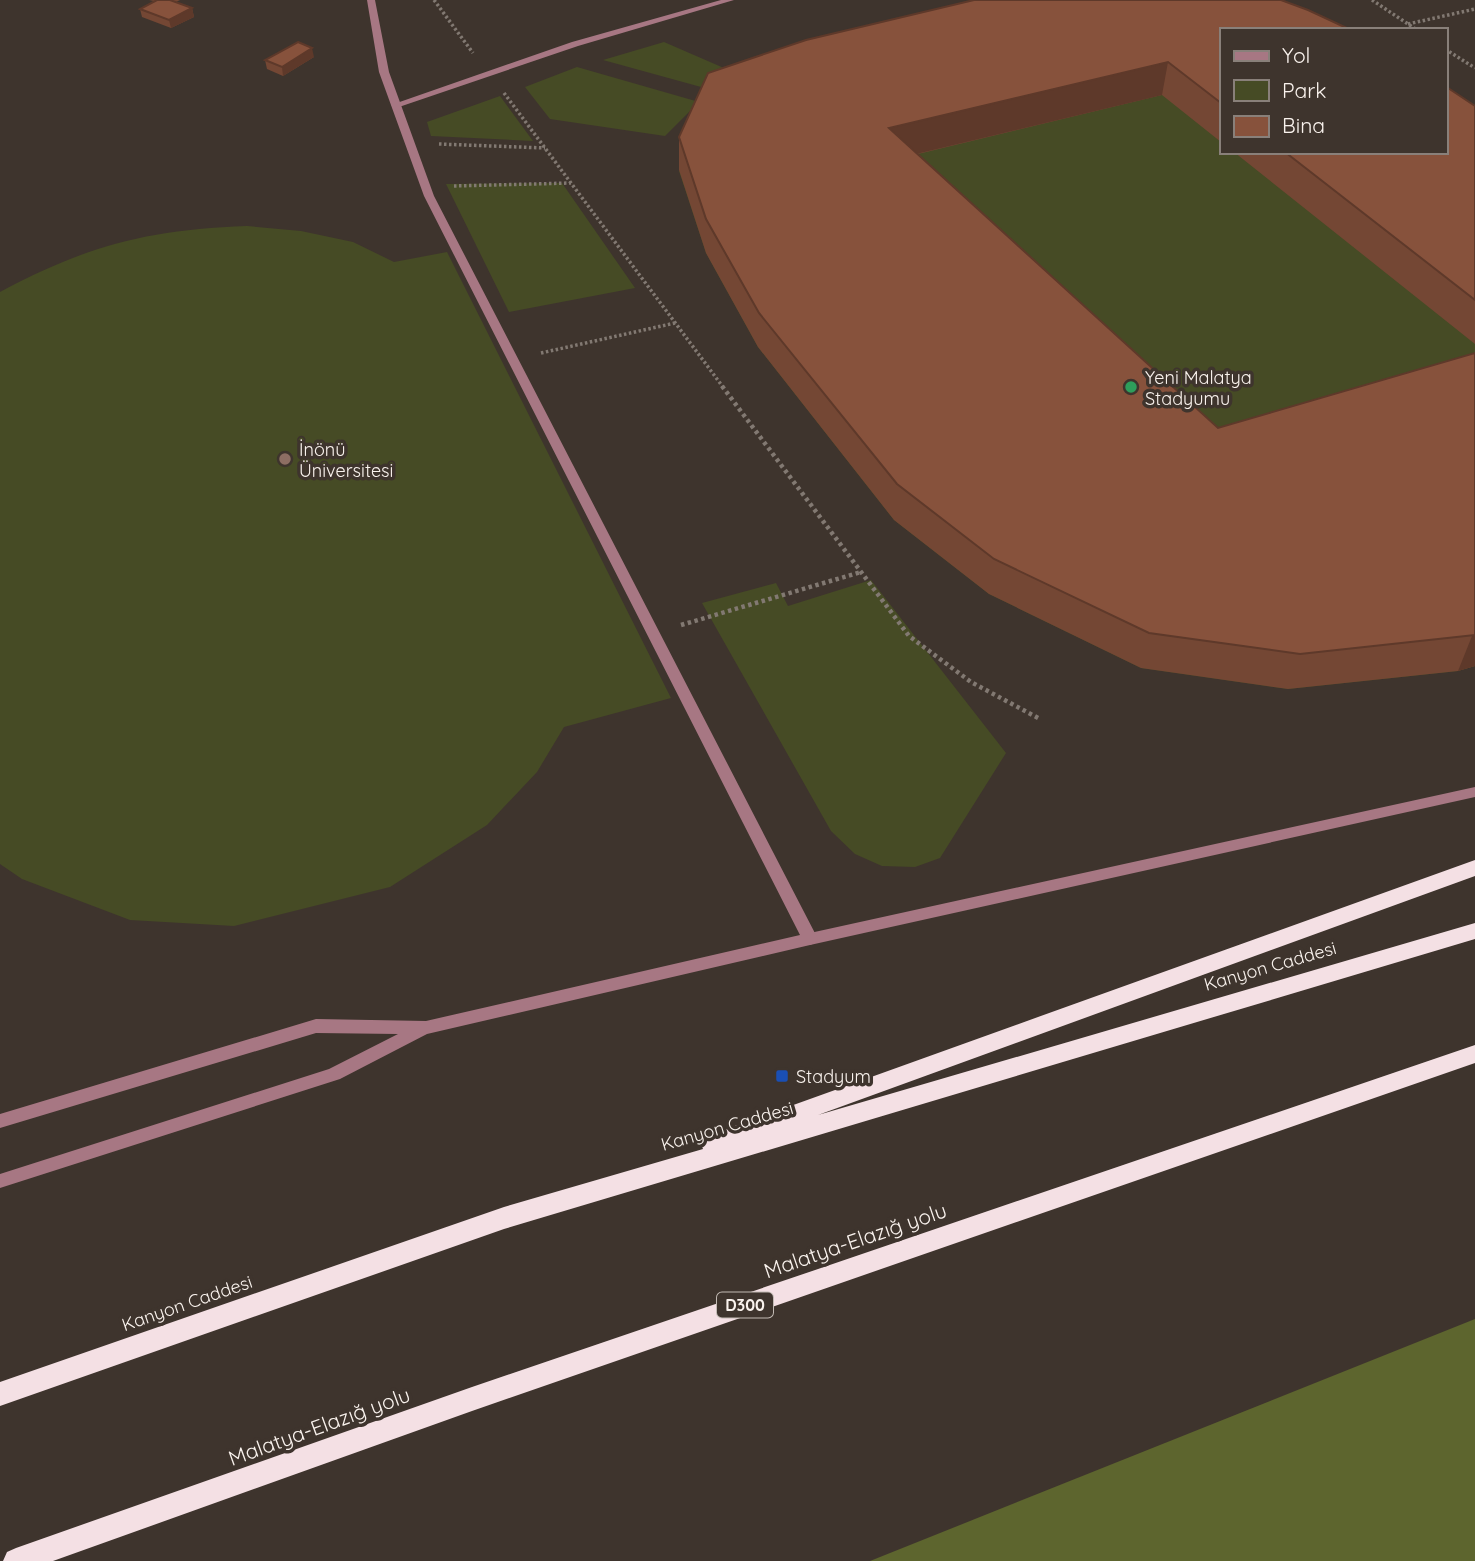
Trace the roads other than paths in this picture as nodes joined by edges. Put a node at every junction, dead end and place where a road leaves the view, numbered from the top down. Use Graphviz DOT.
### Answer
graph roads {
  1 [pos="371,0"];
  2 [pos="730,0"];
  3 [pos="396,105"];
  4 [pos="1475,792"];
  5 [pos="1475,867"];
  6 [pos="1475,930"];
  7 [pos="810,939"];
  8 [pos="426,1028"];
  9 [pos="1475,1054"];
  10 [pos="0,1122"];
  11 [pos="0,1181"];
  12 [pos="527,1211"];
  13 [pos="0,1394"];
  14 [pos="16,1561"];
  1 -- 3 [label="street"];
  2 -- 3 [label="street"];
  3 -- 7 [label="street"];
  4 -- 7 [label="street"];
  5 -- 12 [label="highway"];
  6 -- 12 [label="highway, Kanyon Caddesi"];
  7 -- 8 [label="street"];
  8 -- 10 [label="street"];
  8 -- 11 [label="street"];
  9 -- 14 [label="highway, Malatya-Elazığ yolu / D300"];
  12 -- 13 [label="highway, Kanyon Caddesi"];
}
